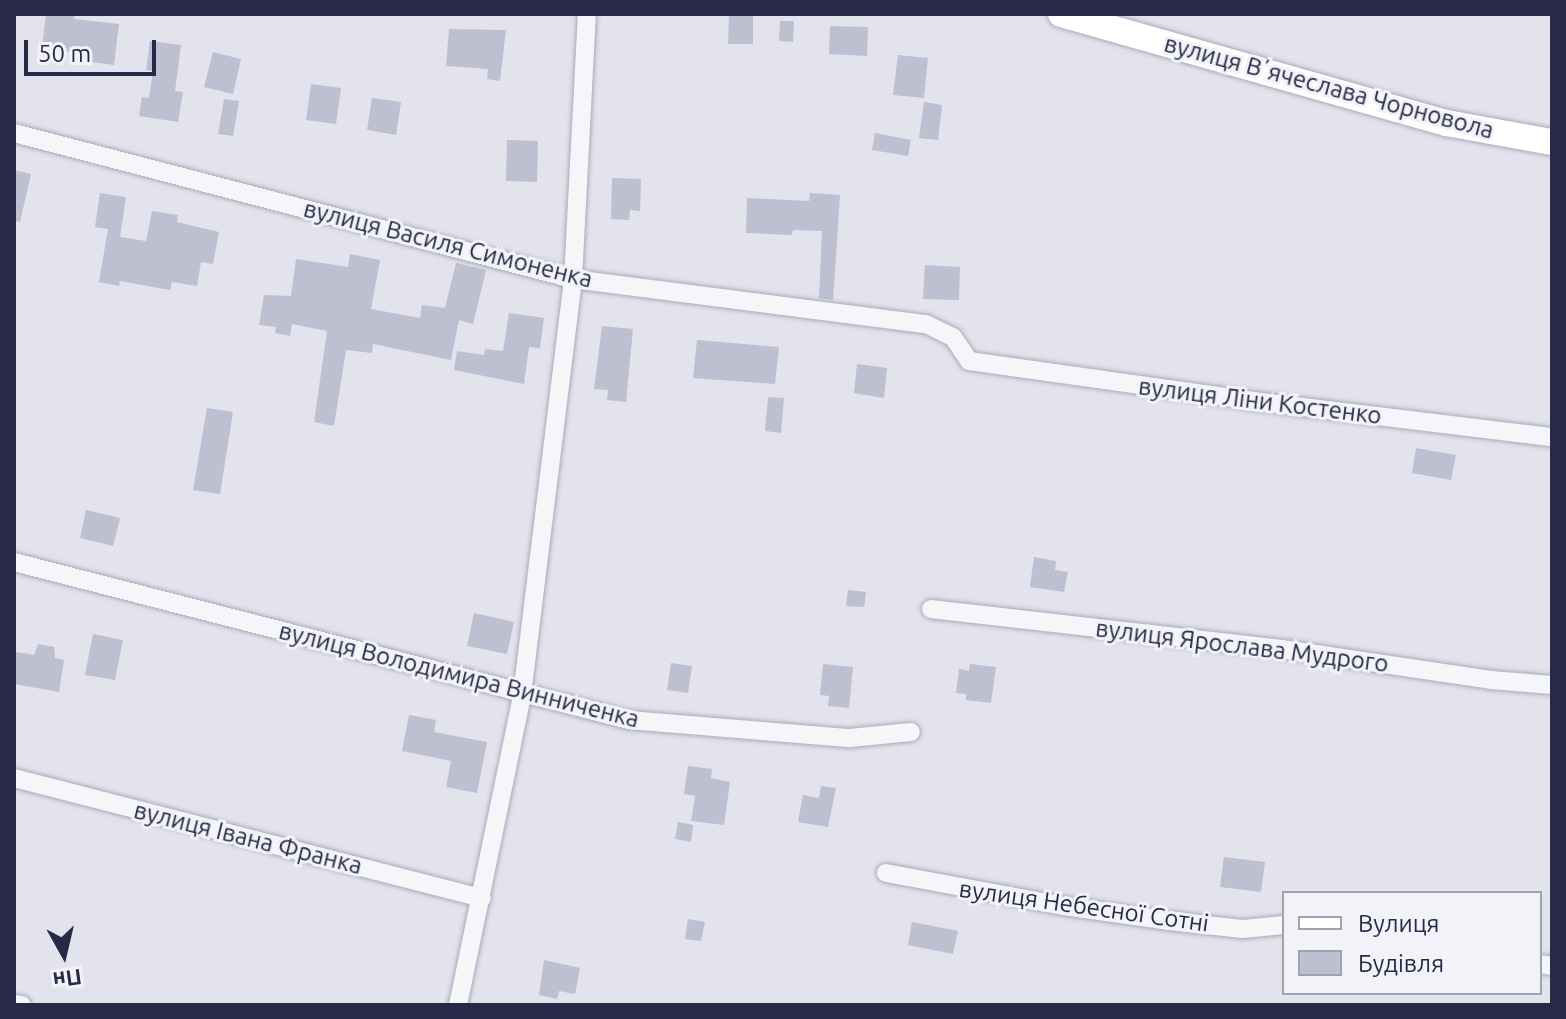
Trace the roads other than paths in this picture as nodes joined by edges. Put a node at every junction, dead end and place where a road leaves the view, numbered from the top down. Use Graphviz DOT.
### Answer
graph roads {
  1 [pos="587,14"];
  2 [pos="1061,14"];
  3 [pos="14,133"];
  4 [pos="1552,142"];
  5 [pos="573,279"];
  6 [pos="969,361"];
  7 [pos="1552,437"];
  8 [pos="14,562"];
  9 [pos="931,609"];
  10 [pos="1552,685"];
  11 [pos="522,695"];
  12 [pos="911,732"];
  13 [pos="14,778"];
  14 [pos="886,873"];
  15 [pos="482,898"];
  16 [pos="1282,925"];
  17 [pos="14,1004"];
  18 [pos="22,1005"];
  19 [pos="458,1005"];
  1 -- 5 [label="street"];
  2 -- 4 [label="street, вулиця Вʼячеслава Чорновола"];
  3 -- 5 [label="street, вулиця Василя Симоненка"];
  5 -- 6 [label="street, вулиця Василя Симоненка"];
  5 -- 11 [label="street"];
  6 -- 7 [label="street, вулиця Ліни Костенко"];
  8 -- 11 [label="street, вулиця Володимира Винниченка"];
  9 -- 10 [label="street, вулиця Ярослава Мудрого"];
  11 -- 12 [label="street, вулиця Володимира Винниченка"];
  11 -- 15 [label="street"];
  13 -- 15 [label="street, вулиця Івана Франка"];
  14 -- 16 [label="street, вулиця Небесної Сотні"];
  15 -- 19 [label="street"];
  17 -- 18 [label="street"];
}
